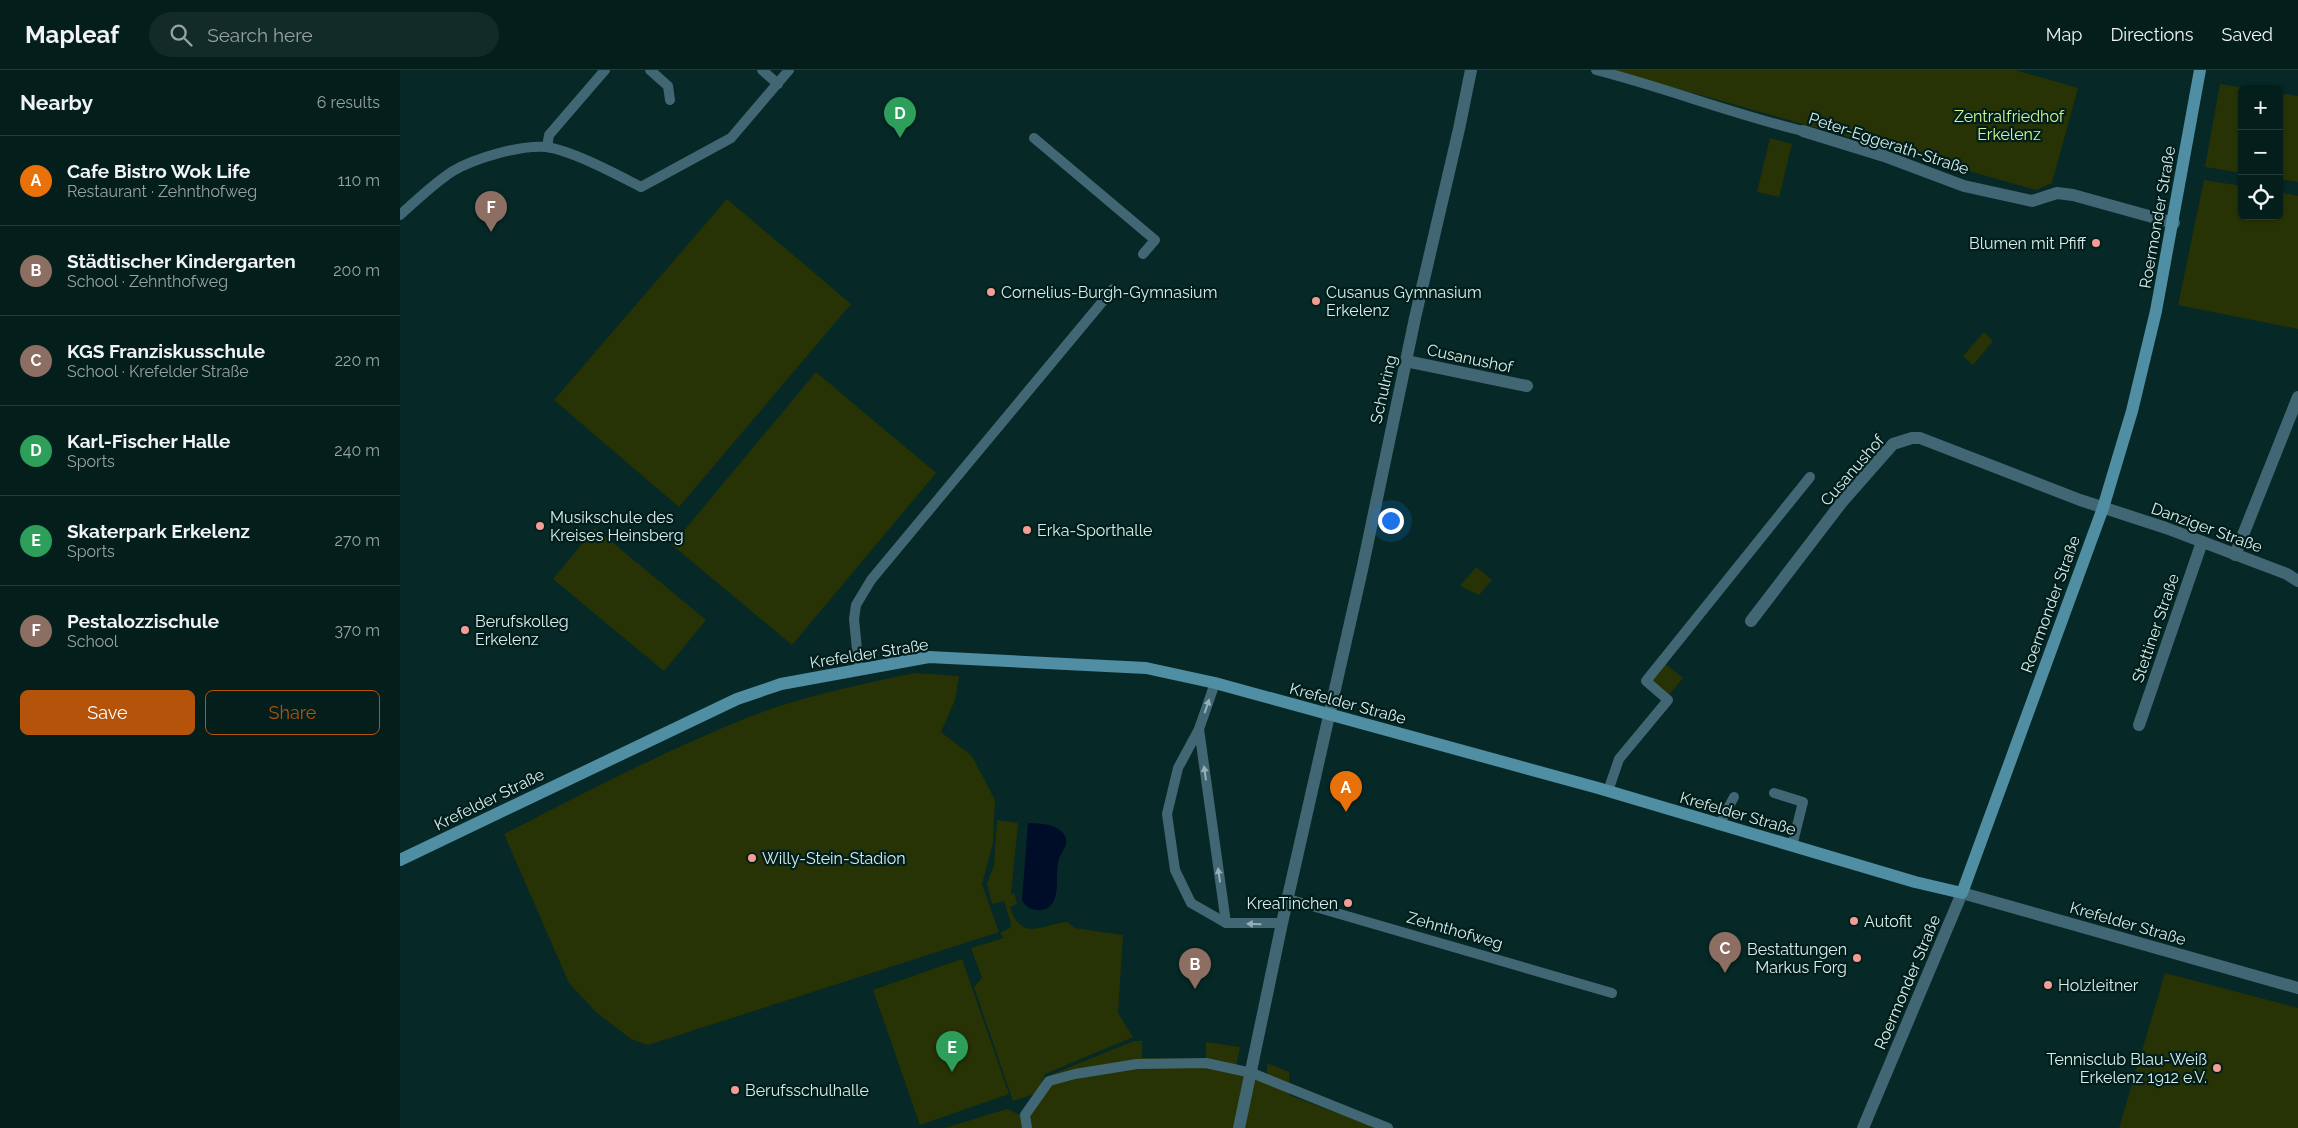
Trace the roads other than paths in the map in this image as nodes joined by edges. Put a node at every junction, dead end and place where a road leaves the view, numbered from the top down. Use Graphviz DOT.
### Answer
graph roads {
  1 [pos="605,70"];
  2 [pos="650,70"];
  3 [pos="762,70"];
  4 [pos="789,70"];
  5 [pos="1471,70"];
  6 [pos="1596,70"];
  7 [pos="2200,70"];
  8 [pos="778,84"];
  9 [pos="670,100"];
  10 [pos="1803,131"];
  11 [pos="1034,138"];
  12 [pos="547,147"];
  13 [pos="400,215"];
  14 [pos="2174,223"];
  15 [pos="1143,254"];
  16 [pos="1113,289"];
  17 [pos="1406,361"];
  18 [pos="1527,386"];
  19 [pos="2298,397"];
  20 [pos="1810,476"];
  21 [pos="2103,508"];
  22 [pos="2202,542"];
  23 [pos="2235,555"];
  24 [pos="2298,581"];
  25 [pos="1751,621"];
  26 [pos="859,670"];
  27 [pos="1215,683"];
  28 [pos="1329,715"];
  29 [pos="2139,725"];
  30 [pos="1199,729"];
  31 [pos="1608,791"];
  32 [pos="1774,793"];
  33 [pos="1734,797"];
  34 [pos="1720,825"];
  35 [pos="1792,846"];
  36 [pos="401,856"];
  37 [pos="1962,893"];
  38 [pos="1288,899"];
  39 [pos="1226,923"];
  40 [pos="1282,923"];
  41 [pos="2298,988"];
  42 [pos="1612,993"];
  43 [pos="1252,1073"];
  44 [pos="1027,1128"];
  45 [pos="1239,1128"];
  46 [pos="1388,1128"];
  47 [pos="1863,1128"];
  1 -- 12 [label="lane"];
  2 -- 9 [label="lane"];
  3 -- 8 [label="lane"];
  4 -- 8 [label="lane"];
  5 -- 17 [label="street, Schulring"];
  6 -- 10 [label="lane, Peter-Eggerath-Straße"];
  7 -- 14 [label="main road, Roermonder Straße"];
  8 -- 12 [label="lane"];
  10 -- 14 [label="street, Peter-Eggerath-Straße"];
  11 -- 15 [label="lane"];
  12 -- 13 [label="lane"];
  14 -- 21 [label="main road, Roermonder Straße"];
  16 -- 26 [label="lane"];
  17 -- 18 [label="street, Cusanushof"];
  17 -- 28 [label="street, Schulring"];
  19 -- 23 [label="street"];
  20 -- 31 [label="lane, Cusanushof"];
  21 -- 22 [label="street, Danziger Straße"];
  21 -- 25 [label="street, Cusanushof"];
  21 -- 37 [label="main road, Roermonder Straße"];
  22 -- 23 [label="street, Danziger Straße"];
  22 -- 29 [label="street, Stettiner Straße"];
  23 -- 24 [label="street, Danziger Straße"];
  26 -- 27 [label="main road, Krefelder Straße"];
  26 -- 36 [label="main road, Krefelder Straße"];
  27 -- 28 [label="main road, Krefelder Straße"];
  30 -- 27 [label="lane, one-way"];
  28 -- 31 [label="main road, Krefelder Straße"];
  28 -- 38 [label="street"];
  39 -- 30 [label="lane, one-way"];
  30 -- 39 [label="lane"];
  31 -- 34 [label="main road, Krefelder Straße"];
  32 -- 35 [label="lane"];
  33 -- 34 [label="lane"];
  34 -- 35 [label="main road, Krefelder Straße"];
  35 -- 37 [label="main road, Krefelder Straße"];
  37 -- 41 [label="street, Krefelder Straße"];
  37 -- 47 [label="street, Roermonder Straße"];
  38 -- 40 [label="street"];
  38 -- 42 [label="lane, Zehnthofweg"];
  40 -- 39 [label="lane, one-way"];
  40 -- 43 [label="street"];
  43 -- 44 [label="lane"];
  43 -- 45 [label="street"];
  43 -- 46 [label="lane"];
}
